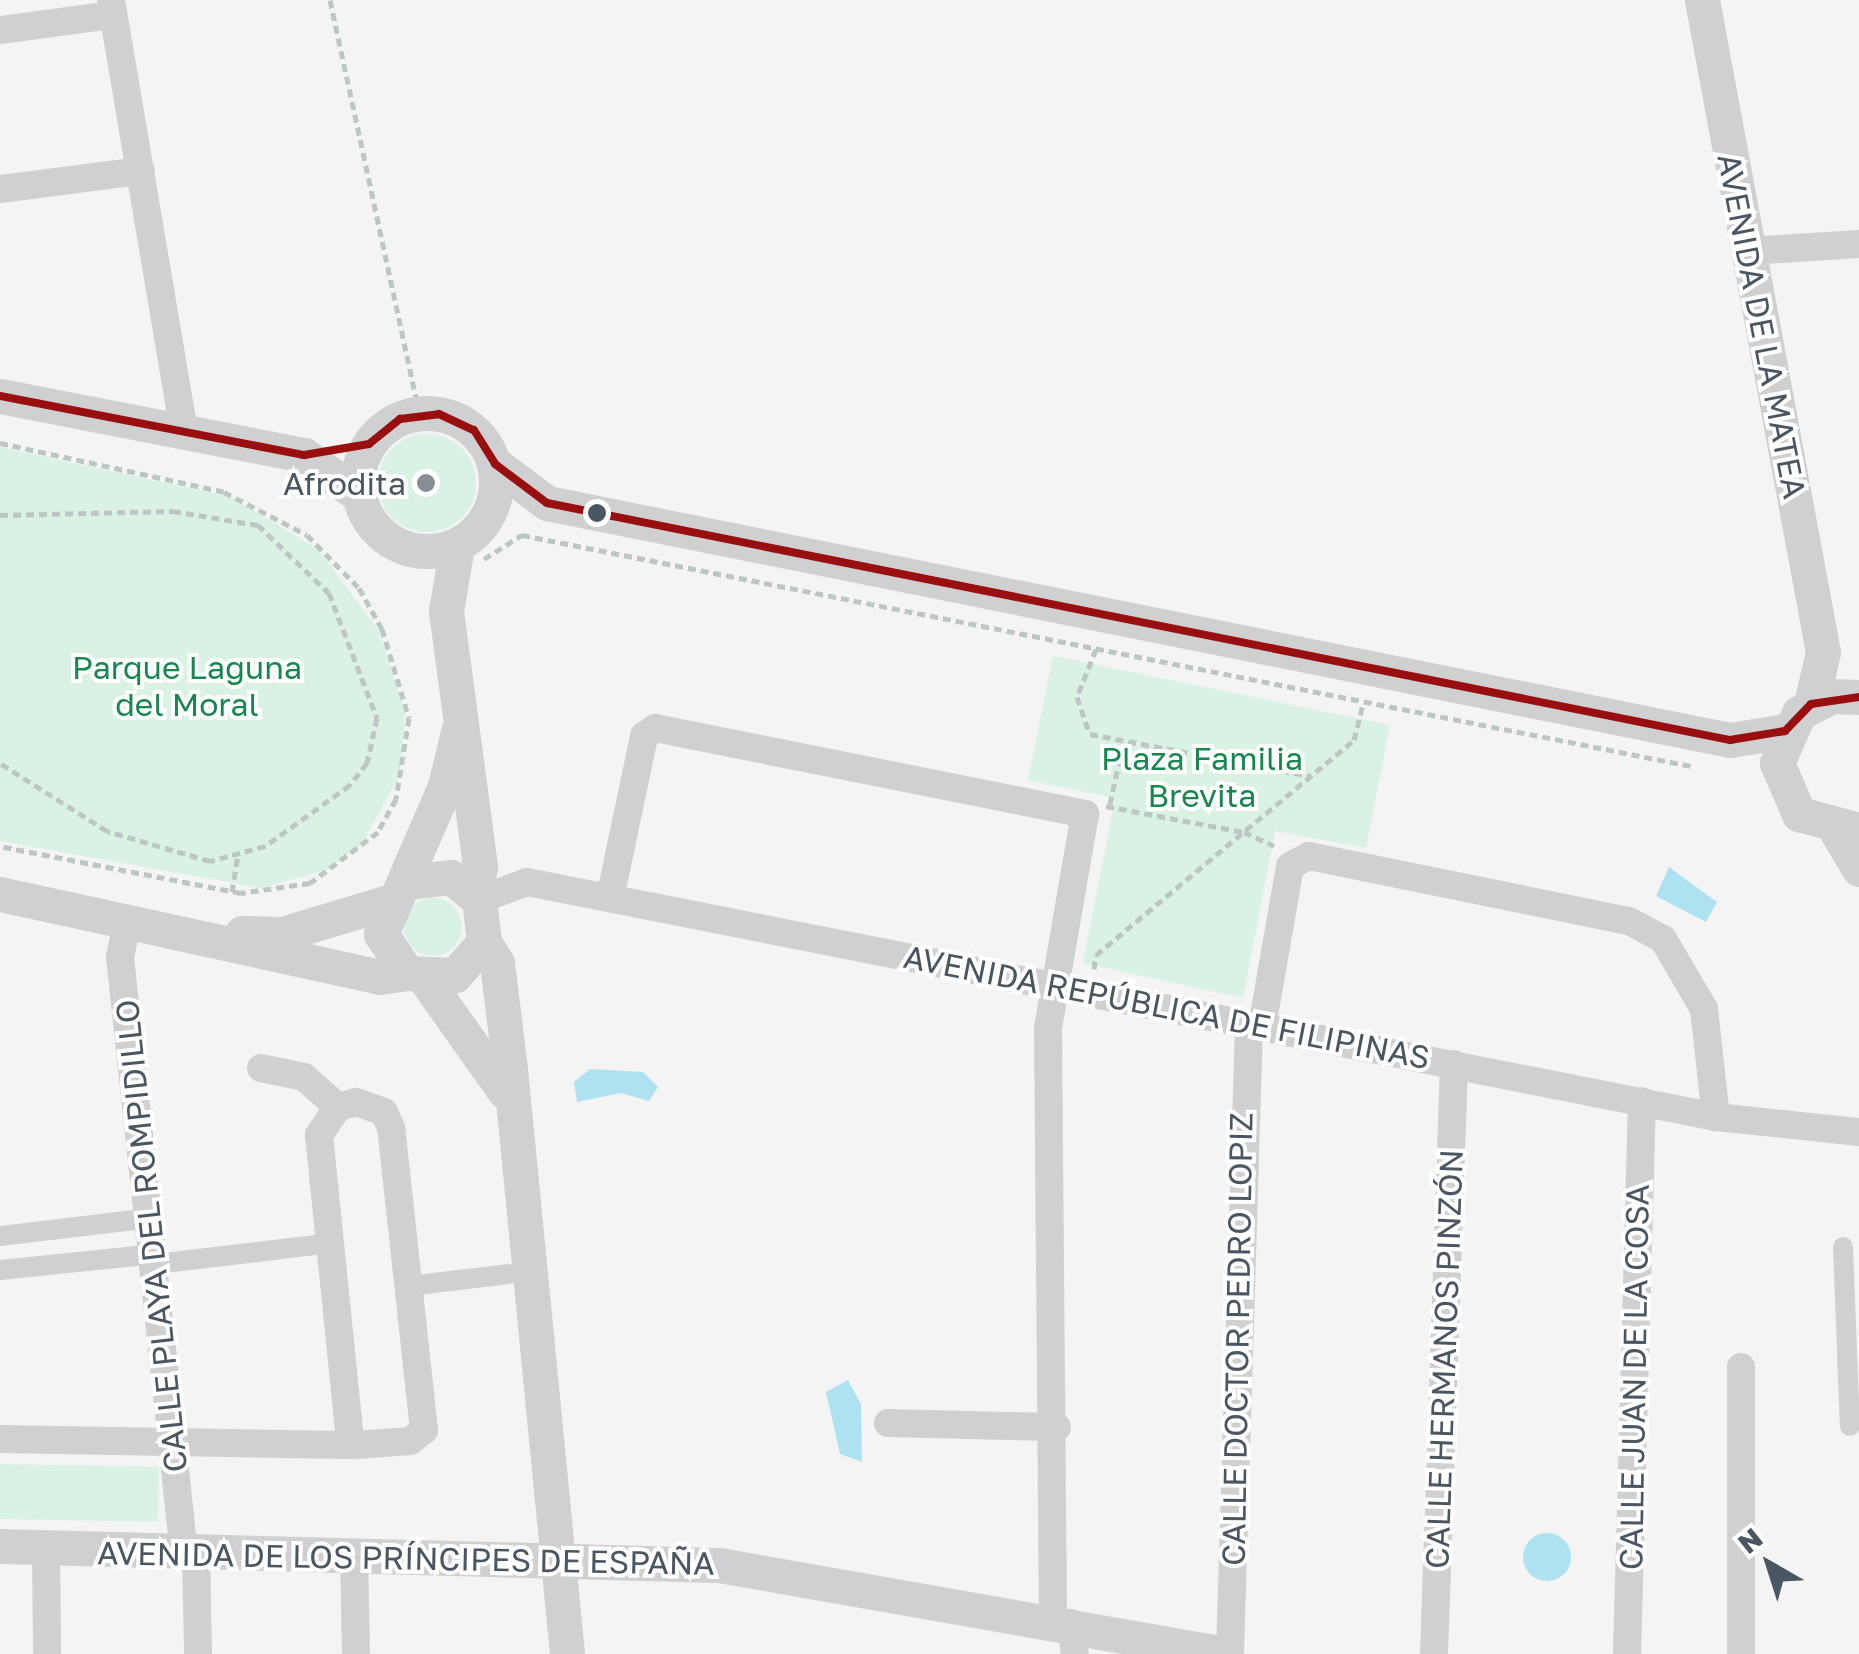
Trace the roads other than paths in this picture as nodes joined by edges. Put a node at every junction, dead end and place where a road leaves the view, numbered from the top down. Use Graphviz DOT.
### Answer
graph roads {
  1 [pos="1702,0"];
  2 [pos="112,7"];
  3 [pos="0,30"];
  4 [pos="141,170"];
  5 [pos="0,189"];
  6 [pos="1859,244"];
  7 [pos="1748,251"];
  8 [pos="0,396"];
  9 [pos="184,432"];
  10 [pos="369,444"];
  11 [pos="304,455"];
  12 [pos="494,464"];
  13 [pos="358,495"];
  14 [pos="548,504"];
  15 [pos="488,516"];
  16 [pos="414,551"];
  17 [pos="466,556"];
  18 [pos="446,611"];
  19 [pos="1823,652"];
  20 [pos="1856,696"];
  21 [pos="1812,704"];
  22 [pos="458,732"];
  23 [pos="1784,732"];
  24 [pos="1730,740"];
  25 [pos="1778,778"];
  26 [pos="1848,831"];
  27 [pos="1859,868"];
  28 [pos="397,892"];
  29 [pos="0,894"];
  30 [pos="478,898"];
  31 [pos="610,898"];
  32 [pos="128,919"];
  33 [pos="196,933"];
  34 [pos="484,942"];
  35 [pos="416,976"];
  36 [pos="1056,984"];
  37 [pos="1256,1026"];
  38 [pos="1454,1064"];
  39 [pos="261,1068"];
  40 [pos="508,1096"];
  41 [pos="1642,1101"];
  42 [pos="338,1107"];
  43 [pos="1716,1117"];
  44 [pos="1859,1132"];
  45 [pos="151,1218"];
  46 [pos="0,1236"];
  47 [pos="331,1243"];
  48 [pos="1843,1247"];
  49 [pos="156,1259"];
  50 [pos="0,1270"];
  51 [pos="508,1274"];
  52 [pos="408,1286"];
  53 [pos="1741,1367"];
  54 [pos="888,1423"];
  55 [pos="1850,1426"];
  56 [pos="1056,1428"];
  57 [pos="350,1438"];
  58 [pos="0,1439"];
  59 [pos="173,1439"];
  60 [pos="0,1546"];
  61 [pos="46,1550"];
  62 [pos="190,1555"];
  63 [pos="354,1556"];
  64 [pos="560,1558"];
  65 [pos="1067,1632"];
  66 [pos="47,1654"];
  67 [pos="198,1654"];
  68 [pos="356,1654"];
  69 [pos="567,1654"];
  70 [pos="1227,1654"];
  71 [pos="1434,1654"];
  72 [pos="1627,1654"];
  73 [pos="1741,1654"];
  1 -- 7 [label="street, AVENIDA DE LA MATEA"];
  2 -- 3 [label="street"];
  2 -- 4 [label="street"];
  4 -- 5 [label="street"];
  4 -- 9 [label="street"];
  6 -- 7 [label="street"];
  7 -- 19 [label="street, AVENIDA DE LA MATEA"];
  8 -- 9 [label="street"];
  9 -- 11 [label="street"];
  10 -- 11 [label="street"];
  10 -- 12 [label="street"];
  10 -- 13 [label="street"];
  11 -- 13 [label="street"];
  12 -- 14 [label="street"];
  12 -- 15 [label="street"];
  13 -- 16 [label="street"];
  14 -- 15 [label="street"];
  14 -- 24 [label="street"];
  15 -- 17 [label="street"];
  16 -- 17 [label="street"];
  16 -- 18 [label="street"];
  17 -- 18 [label="street"];
  18 -- 22 [label="street"];
  19 -- 20 [label="street, AVENIDA DE LA MATEA"];
  19 -- 21 [label="street, AVENIDA DE LA MATEA"];
  20 -- 21 [label="street"];
  21 -- 23 [label="street"];
  22 -- 28 [label="street"];
  22 -- 30 [label="street"];
  23 -- 24 [label="street"];
  23 -- 25 [label="street"];
  24 -- 25 [label="street"];
  25 -- 26 [label="street"];
  26 -- 27 [label="street"];
  28 -- 30 [label="street"];
  28 -- 33 [label="street"];
  28 -- 35 [label="street"];
  29 -- 32 [label="street"];
  30 -- 31 [label="street, AVENIDA REPÚBLICA DE FILIPINAS"];
  30 -- 34 [label="street"];
  31 -- 36 [label="street, AVENIDA REPÚBLICA DE FILIPINAS"];
  31 -- 36 [label="street"];
  32 -- 33 [label="street"];
  32 -- 45 [label="street, CALLE PLAYA DEL ROMPIDILLO"];
  33 -- 35 [label="street"];
  34 -- 35 [label="street"];
  34 -- 40 [label="street"];
  35 -- 40 [label="street"];
  36 -- 37 [label="street, AVENIDA REPÚBLICA DE FILIPINAS"];
  36 -- 56 [label="street"];
  37 -- 38 [label="street, AVENIDA REPÚBLICA DE FILIPINAS"];
  37 -- 43 [label="street, CALLE DOCTOR PEDRO LOPIZ"];
  37 -- 70 [label="street, CALLE DOCTOR PEDRO LOPIZ"];
  38 -- 41 [label="street, AVENIDA REPÚBLICA DE FILIPINAS"];
  38 -- 71 [label="street, CALLE HERMANOS PINZÓN"];
  39 -- 42 [label="street"];
  40 -- 64 [label="street"];
  41 -- 43 [label="street, AVENIDA REPÚBLICA DE FILIPINAS"];
  41 -- 72 [label="street, CALLE JUAN DE LA COSA"];
  42 -- 47 [label="street"];
  42 -- 52 [label="street"];
  43 -- 44 [label="street, AVENIDA REPÚBLICA DE FILIPINAS"];
  45 -- 46 [label="street"];
  45 -- 49 [label="street, CALLE PLAYA DEL ROMPIDILLO"];
  47 -- 49 [label="street"];
  47 -- 57 [label="street"];
  48 -- 55 [label="street"];
  49 -- 50 [label="street"];
  49 -- 59 [label="street, CALLE PLAYA DEL ROMPIDILLO"];
  51 -- 52 [label="street"];
  52 -- 57 [label="street"];
  53 -- 73 [label="street"];
  54 -- 56 [label="street"];
  56 -- 65 [label="street"];
  57 -- 59 [label="street"];
  58 -- 59 [label="street"];
  59 -- 62 [label="street, CALLE PLAYA DEL ROMPIDILLO"];
  60 -- 61 [label="street, AVENIDA DE LOS PRÍNCIPES DE ESPAÑA"];
  61 -- 62 [label="street, AVENIDA DE LOS PRÍNCIPES DE ESPAÑA"];
  61 -- 66 [label="street"];
  62 -- 63 [label="street, AVENIDA DE LOS PRÍNCIPES DE ESPAÑA"];
  62 -- 67 [label="street, CALLE PLAYA DEL ROMPIDILLO"];
  63 -- 64 [label="street, AVENIDA DE LOS PRÍNCIPES DE ESPAÑA"];
  63 -- 68 [label="street"];
  64 -- 65 [label="street, AVENIDA DE LOS PRÍNCIPES DE ESPAÑA"];
  64 -- 69 [label="street"];
  65 -- 70 [label="street, AVENIDA DE LOS PRÍNCIPES DE ESPAÑA"];
}
